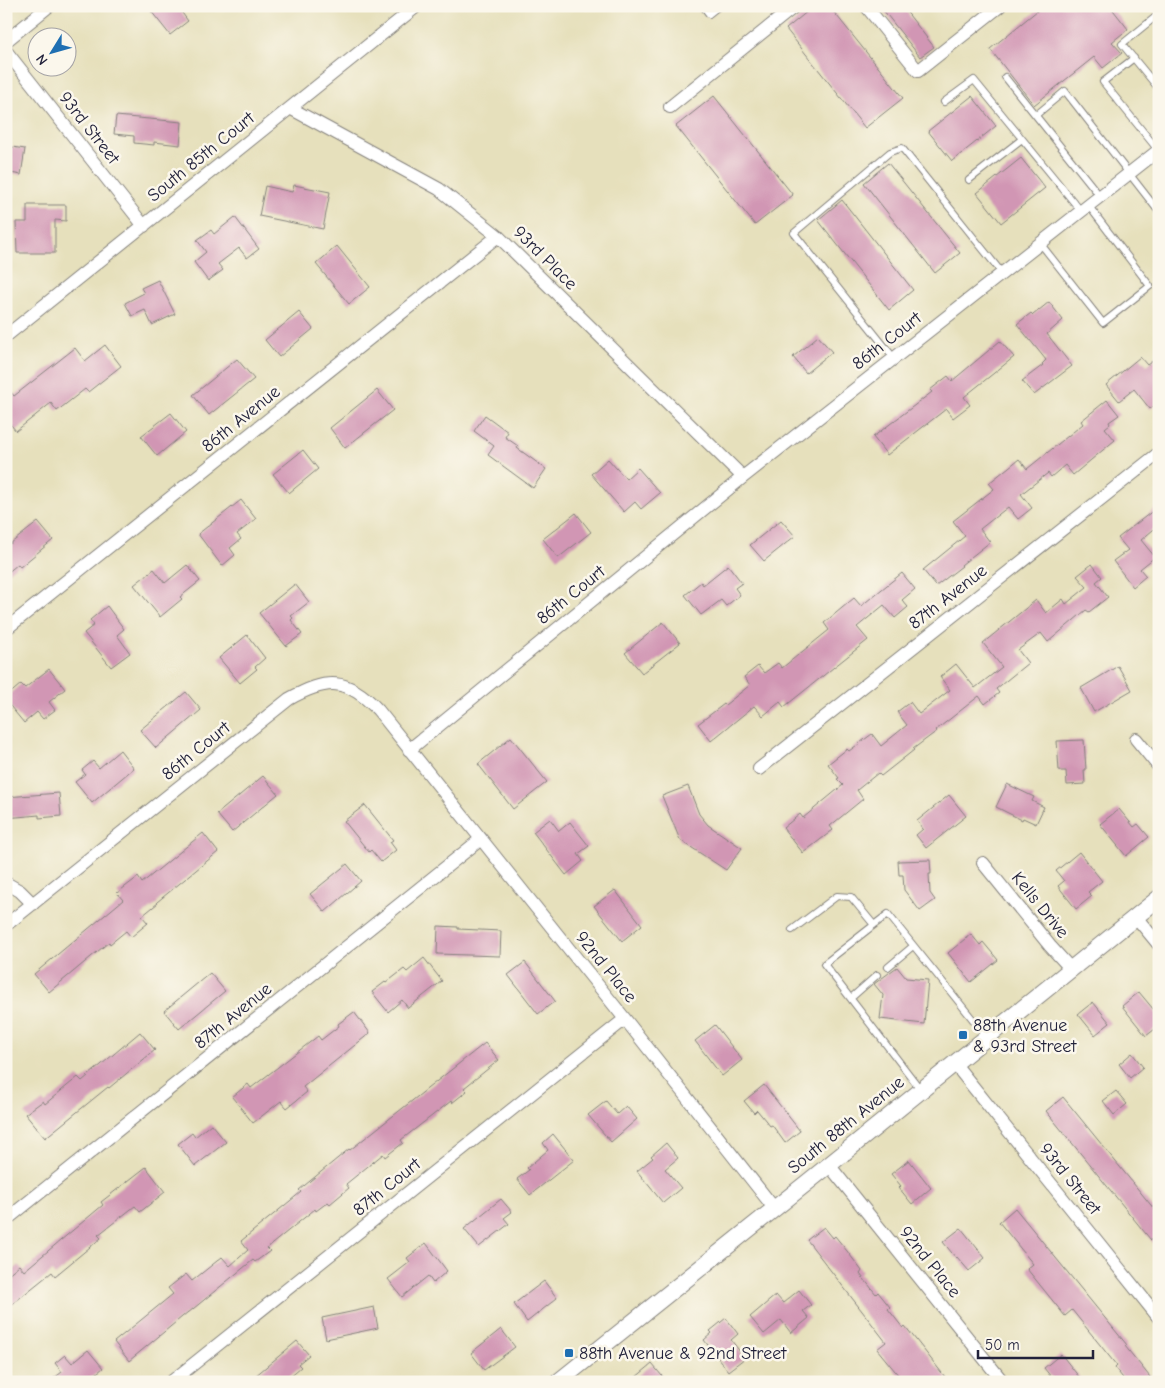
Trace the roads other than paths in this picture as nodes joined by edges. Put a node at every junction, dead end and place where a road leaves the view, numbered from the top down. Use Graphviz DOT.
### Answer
graph roads {
  1 [pos="49,6"];
  2 [pos="417,6"];
  3 [pos="703,6"];
  4 [pos="719,6"];
  5 [pos="795,6"];
  6 [pos="866,6"];
  7 [pos="1000,6"];
  8 [pos="1159,14"];
  9 [pos="6,41"];
  10 [pos="6,51"];
  11 [pos="1134,58"];
  12 [pos="1005,77"];
  13 [pos="1159,89"];
  14 [pos="944,102"];
  15 [pos="670,107"];
  16 [pos="290,108"];
  17 [pos="1036,116"];
  18 [pos="1022,139"];
  19 [pos="1158,150"];
  20 [pos="1129,173"];
  21 [pos="968,180"];
  22 [pos="1100,196"];
  23 [pos="1085,208"];
  24 [pos="1159,212"];
  25 [pos="144,226"];
  26 [pos="498,236"];
  27 [pos="1040,243"];
  28 [pos="1002,273"];
  29 [pos="6,336"];
  30 [pos="894,358"];
  31 [pos="1159,453"];
  32 [pos="743,477"];
  33 [pos="6,629"];
  34 [pos="1136,739"];
  35 [pos="409,750"];
  36 [pos="1159,767"];
  37 [pos="759,769"];
  38 [pos="481,839"];
  39 [pos="983,863"];
  40 [pos="6,883"];
  41 [pos="1159,898"];
  42 [pos="33,904"];
  43 [pos="1136,917"];
  44 [pos="6,925"];
  45 [pos="874,925"];
  46 [pos="792,930"];
  47 [pos="1159,945"];
  48 [pos="913,946"];
  49 [pos="888,967"];
  50 [pos="1071,969"];
  51 [pos="878,975"];
  52 [pos="850,998"];
  53 [pos="625,1019"];
  54 [pos="987,1036"];
  55 [pos="954,1063"];
  56 [pos="921,1090"];
  57 [pos="829,1165"];
  58 [pos="774,1208"];
  59 [pos="6,1220"];
  60 [pos="1159,1318"];
  61 [pos="561,1381"];
  62 [pos="171,1382"];
  63 [pos="1003,1382"];
  1 -- 9 [label="street"];
  2 -- 16 [label="street, South 85th Court"];
  3 -- 4 [label="lane"];
  5 -- 15 [label="street"];
  6 -- 7 [label="street"];
  8 -- 11 [label="lane"];
  10 -- 25 [label="street, 93rd Street"];
  11 -- 13 [label="lane"];
  11 -- 19 [label="lane"];
  12 -- 17 [label="lane"];
  14 -- 18 [label="lane"];
  16 -- 25 [label="street, South 85th Court"];
  16 -- 26 [label="street, 93rd Place"];
  17 -- 20 [label="lane"];
  17 -- 22 [label="lane"];
  18 -- 21 [label="lane"];
  18 -- 23 [label="lane"];
  19 -- 20 [label="street, 86th Court"];
  20 -- 22 [label="street, 86th Court"];
  20 -- 24 [label="lane"];
  22 -- 23 [label="street, 86th Court"];
  23 -- 27 [label="street, 86th Court"];
  23 -- 27 [label="lane"];
  25 -- 29 [label="street, South 85th Court"];
  26 -- 32 [label="street, 93rd Place"];
  26 -- 33 [label="street, 86th Avenue"];
  27 -- 28 [label="street, 86th Court"];
  28 -- 30 [label="street, 86th Court"];
  28 -- 30 [label="lane"];
  30 -- 32 [label="street, 86th Court"];
  31 -- 37 [label="street, 87th Avenue"];
  32 -- 35 [label="street, 86th Court"];
  34 -- 36 [label="street"];
  35 -- 38 [label="street, 92nd Place"];
  35 -- 42 [label="street, 86th Court"];
  38 -- 53 [label="street, 92nd Place"];
  38 -- 59 [label="street, 87th Avenue"];
  39 -- 50 [label="street, Kells Drive"];
  40 -- 42 [label="street"];
  41 -- 43 [label="street, South 88th Avenue"];
  42 -- 44 [label="street, 86th Court"];
  43 -- 47 [label="street"];
  43 -- 50 [label="street, South 88th Avenue"];
  45 -- 46 [label="lane"];
  45 -- 48 [label="lane"];
  45 -- 52 [label="lane"];
  48 -- 49 [label="lane"];
  48 -- 54 [label="lane"];
  50 -- 54 [label="street, South 88th Avenue"];
  51 -- 52 [label="lane"];
  52 -- 56 [label="lane"];
  53 -- 58 [label="street, 92nd Place"];
  53 -- 62 [label="street, 87th Court"];
  54 -- 55 [label="street, South 88th Avenue"];
  55 -- 56 [label="street, South 88th Avenue"];
  55 -- 60 [label="street, 93rd Street"];
  56 -- 57 [label="street, South 88th Avenue"];
  57 -- 58 [label="street, South 88th Avenue"];
  57 -- 63 [label="street, 92nd Place"];
  58 -- 61 [label="street, South 88th Avenue"];
}
